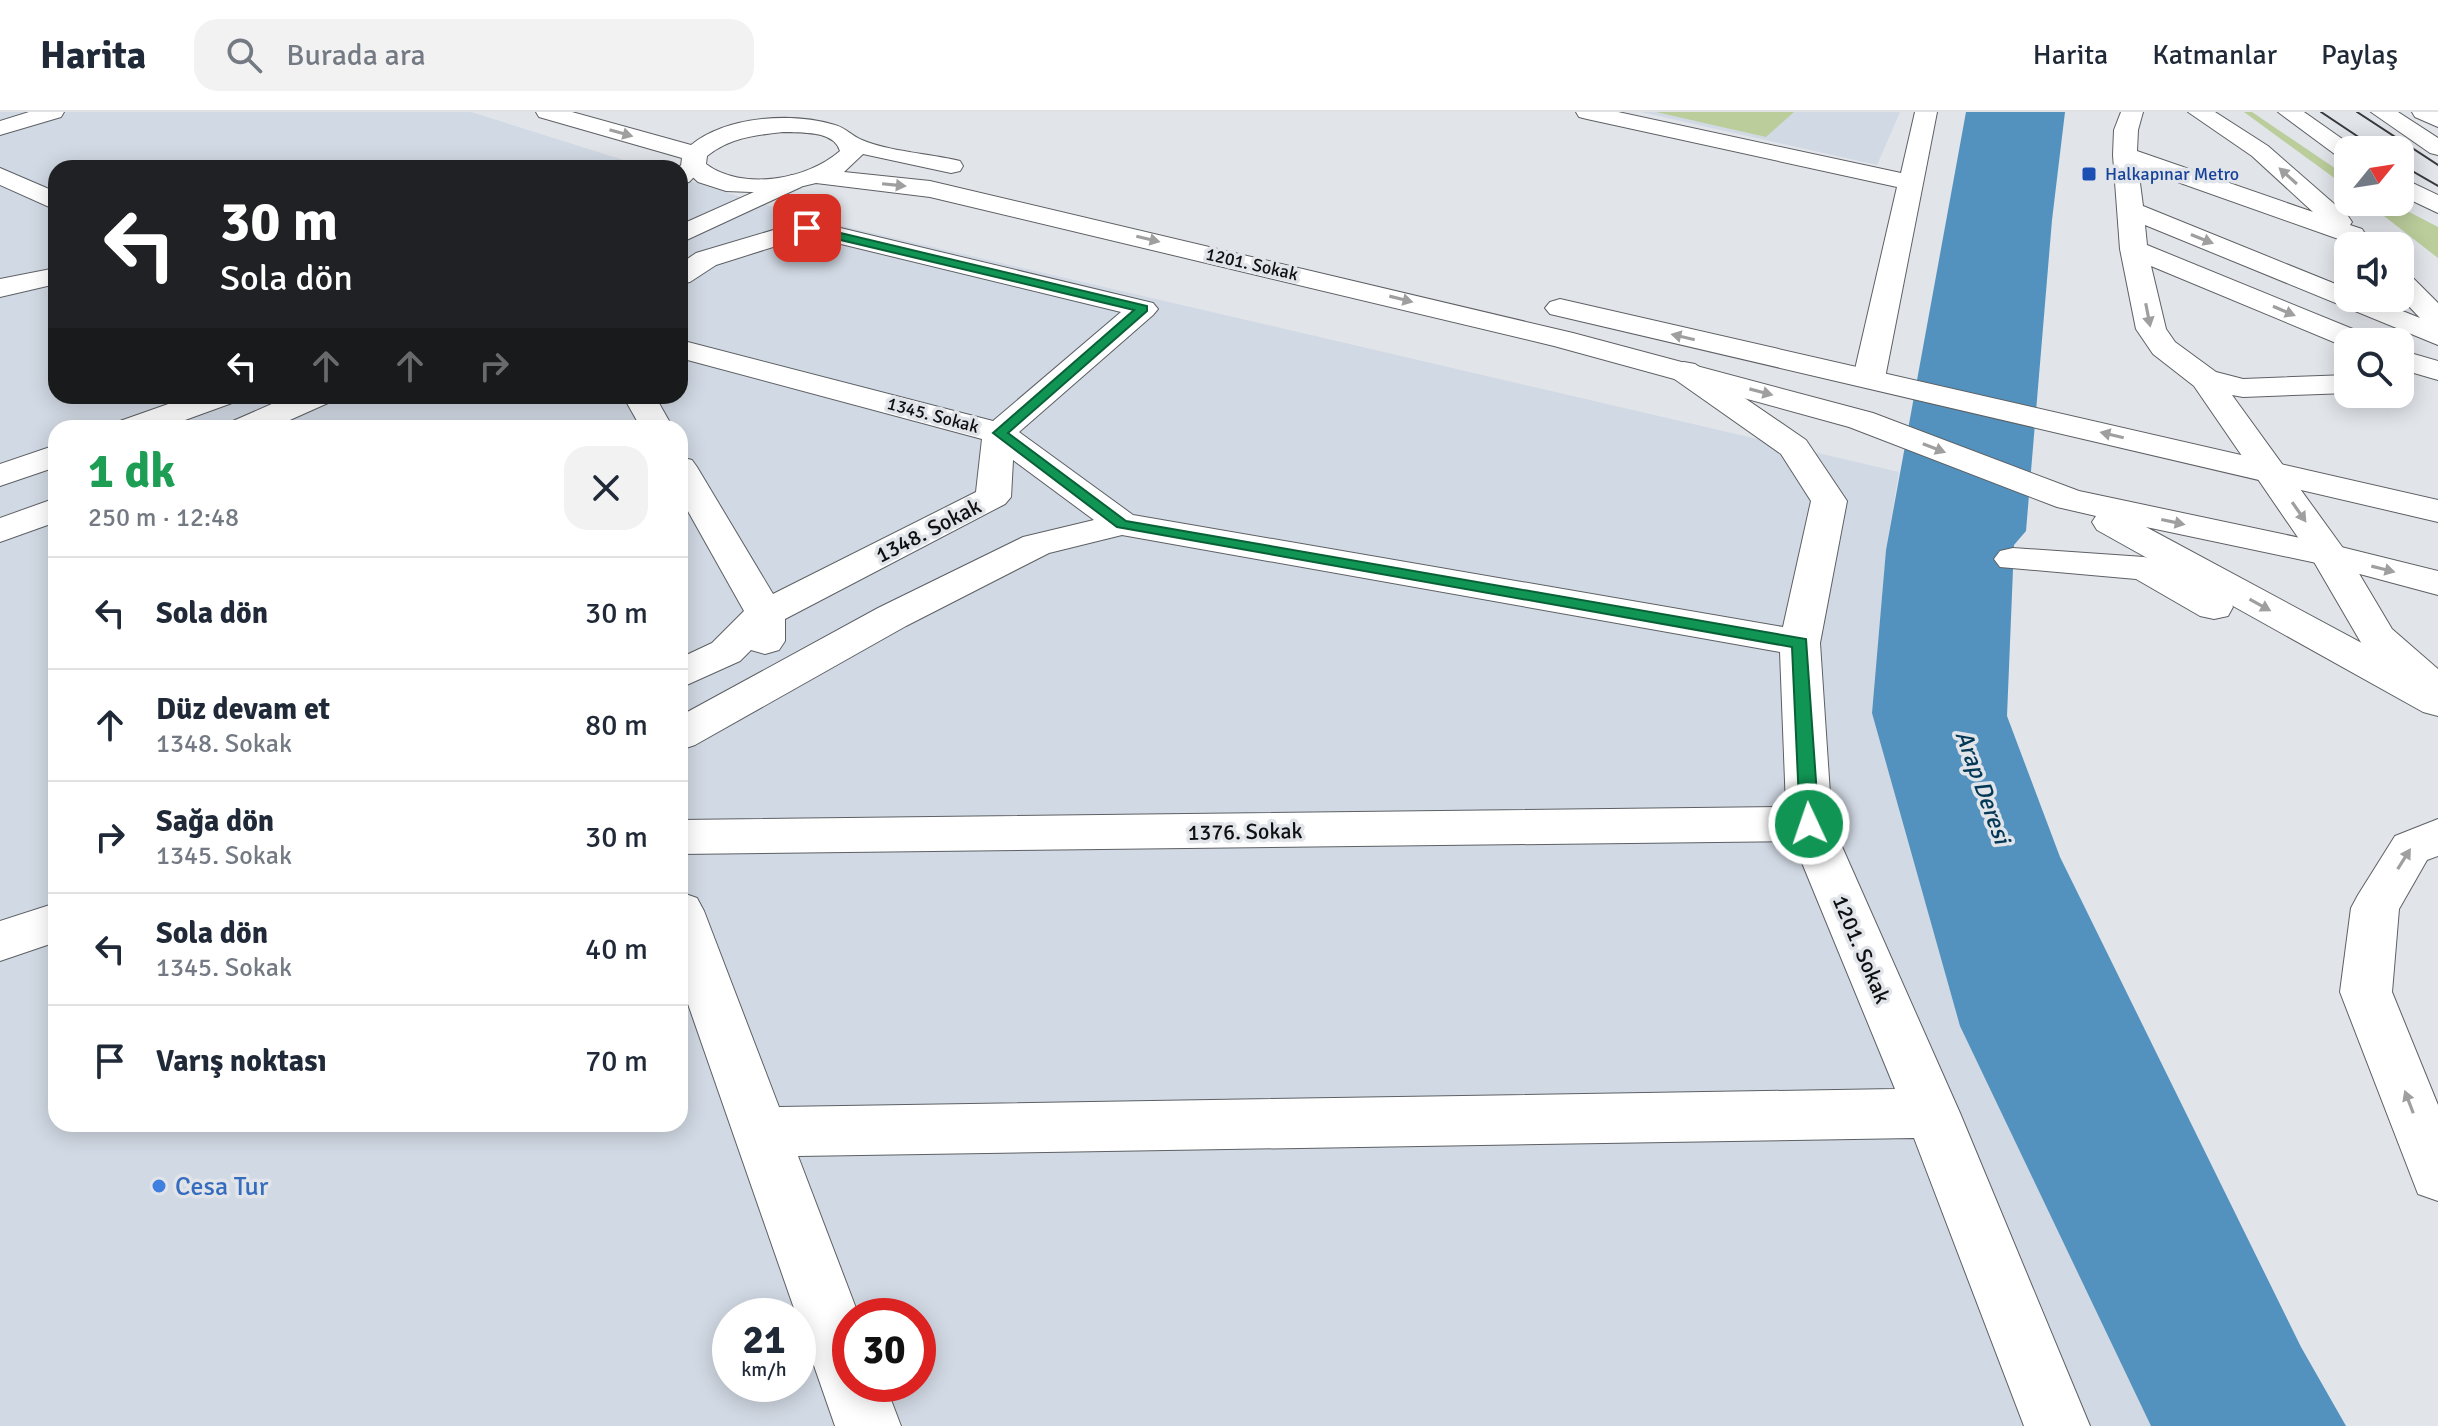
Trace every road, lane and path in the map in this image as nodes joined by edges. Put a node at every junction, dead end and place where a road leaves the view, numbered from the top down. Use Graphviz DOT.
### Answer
graph roads {
  1 [pos="53,112"];
  2 [pos="547,112"];
  3 [pos="716,112"];
  4 [pos="1587,112"];
  5 [pos="1926,112"];
  6 [pos="2199,112"];
  7 [pos="2289,112"];
  8 [pos="2382,112"];
  9 [pos="2423,112"];
  10 [pos="2146,117"];
  11 [pos="0,128"];
  12 [pos="757,128"];
  13 [pos="2435,137"];
  14 [pos="2334,144"];
  15 [pos="852,145"];
  16 [pos="2251,145"];
  17 [pos="2125,155"];
  18 [pos="673,160"];
  19 [pos="689,166"];
  20 [pos="983,172"];
  21 [pos="0,175"];
  22 [pos="804,179"];
  23 [pos="1911,183"];
  24 [pos="2414,192"];
  25 [pos="2129,197"];
  26 [pos="48,198"];
  27 [pos="2185,205"];
  28 [pos="2438,205"];
  29 [pos="688,231"];
  30 [pos="2337,232"];
  31 [pos="2350,232"];
  32 [pos="2134,249"];
  33 [pos="688,271"];
  34 [pos="48,278"];
  35 [pos="0,288"];
  36 [pos="2414,297"];
  37 [pos="1540,304"];
  38 [pos="2438,320"];
  39 [pos="2334,332"];
  40 [pos="2438,336"];
  41 [pos="688,351"];
  42 [pos="2414,365"];
  43 [pos="1684,371"];
  44 [pos="2438,374"];
  45 [pos="1869,378"];
  46 [pos="2414,378"];
  47 [pos="2205,379"];
  48 [pos="2334,385"];
  49 [pos="199,404"];
  50 [pos="299,404"];
  51 [pos="154,420"];
  52 [pos="263,420"];
  53 [pos="999,433"];
  54 [pos="48,458"];
  55 [pos="2270,470"];
  56 [pos="0,476"];
  57 [pos="688,481"];
  58 [pos="2069,500"];
  59 [pos="2438,511"];
  60 [pos="48,512"];
  61 [pos="1122,524"];
  62 [pos="0,531"];
  63 [pos="2329,555"];
  64 [pos="2013,559"];
  65 [pos="2438,583"];
  66 [pos="2214,607"];
  67 [pos="765,613"];
  68 [pos="1800,643"];
  69 [pos="688,671"];
  70 [pos="765,688"];
  71 [pos="2438,692"];
  72 [pos="2438,702"];
  73 [pos="688,731"];
  74 [pos="1809,824"];
  75 [pos="2438,836"];
  76 [pos="688,837"];
  77 [pos="48,925"];
  78 [pos="688,933"];
  79 [pos="0,941"];
  80 [pos="1932,1113"];
  81 [pos="762,1132"];
  82 [pos="2438,1175"];
  83 [pos="832,1327"];
  84 [pos="859,1402"];
  85 [pos="868,1426"];
  86 [pos="2057,1426"];
  1 -- 11 [label="street"];
  2 -- 18 [label="street, 1201. Sokak, one-way"];
  3 -- 12 [label="street"];
  4 -- 23 [label="street"];
  5 -- 23 [label="street"];
  6 -- 16 [label="street"];
  7 -- 14 [label="street"];
  8 -- 13 [label="street"];
  9 -- 13 [label="street"];
  10 -- 16 [label="street"];
  10 -- 17 [label="street"];
  12 -- 15 [label="street"];
  12 -- 19 [label="street"];
  15 -- 20 [label="street"];
  15 -- 22 [label="street"];
  31 -- 16 [label="street, one-way"];
  17 -- 25 [label="street"];
  17 -- 30 [label="street"];
  19 -- 22 [label="street, 1201. Sokak"];
  21 -- 26 [label="street"];
  22 -- 29 [label="street"];
  22 -- 43 [label="street, 1201. Sokak, one-way"];
  23 -- 45 [label="street"];
  24 -- 28 [label="street"];
  25 -- 27 [label="street"];
  25 -- 32 [label="street"];
  25 -- 40 [label="street, one-way"];
  32 -- 39 [label="street, one-way"];
  32 -- 47 [label="street, one-way"];
  33 -- 53 [label="street, 1345. Sokak"];
  34 -- 35 [label="street"];
  36 -- 38 [label="street"];
  45 -- 37 [label="street, one-way"];
  41 -- 53 [label="street, 1345. Sokak"];
  42 -- 44 [label="street"];
  43 -- 58 [label="street, 1201. Sokak, one-way"];
  43 -- 68 [label="street, 1201. Sokak"];
  44 -- 46 [label="street"];
  55 -- 45 [label="street, one-way"];
  47 -- 48 [label="street"];
  47 -- 55 [label="street"];
  49 -- 51 [label="street"];
  50 -- 52 [label="street"];
  53 -- 61 [label="street"];
  53 -- 67 [label="street, 1348. Sokak"];
  54 -- 56 [label="street"];
  55 -- 59 [label="street"];
  55 -- 63 [label="street, one-way"];
  57 -- 67 [label="street"];
  58 -- 63 [label="street, 1201. Sokak, one-way"];
  58 -- 72 [label="street, one-way"];
  60 -- 62 [label="street"];
  61 -- 68 [label="street"];
  61 -- 70 [label="street"];
  63 -- 65 [label="street, 1201. Sokak, one-way"];
  63 -- 71 [label="street"];
  64 -- 66 [label="street"];
  67 -- 69 [label="street, 1348. Sokak"];
  67 -- 70 [label="street"];
  68 -- 74 [label="street, 1201. Sokak"];
  70 -- 73 [label="street"];
  74 -- 76 [label="street, 1376. Sokak"];
  74 -- 80 [label="street, 1201. Sokak"];
  82 -- 75 [label="street, one-way"];
  77 -- 79 [label="street"];
  78 -- 81 [label="street"];
  80 -- 81 [label="street"];
  80 -- 86 [label="street, 1201. Sokak"];
  81 -- 83 [label="street"];
  84 -- 85 [label="street"];
}
